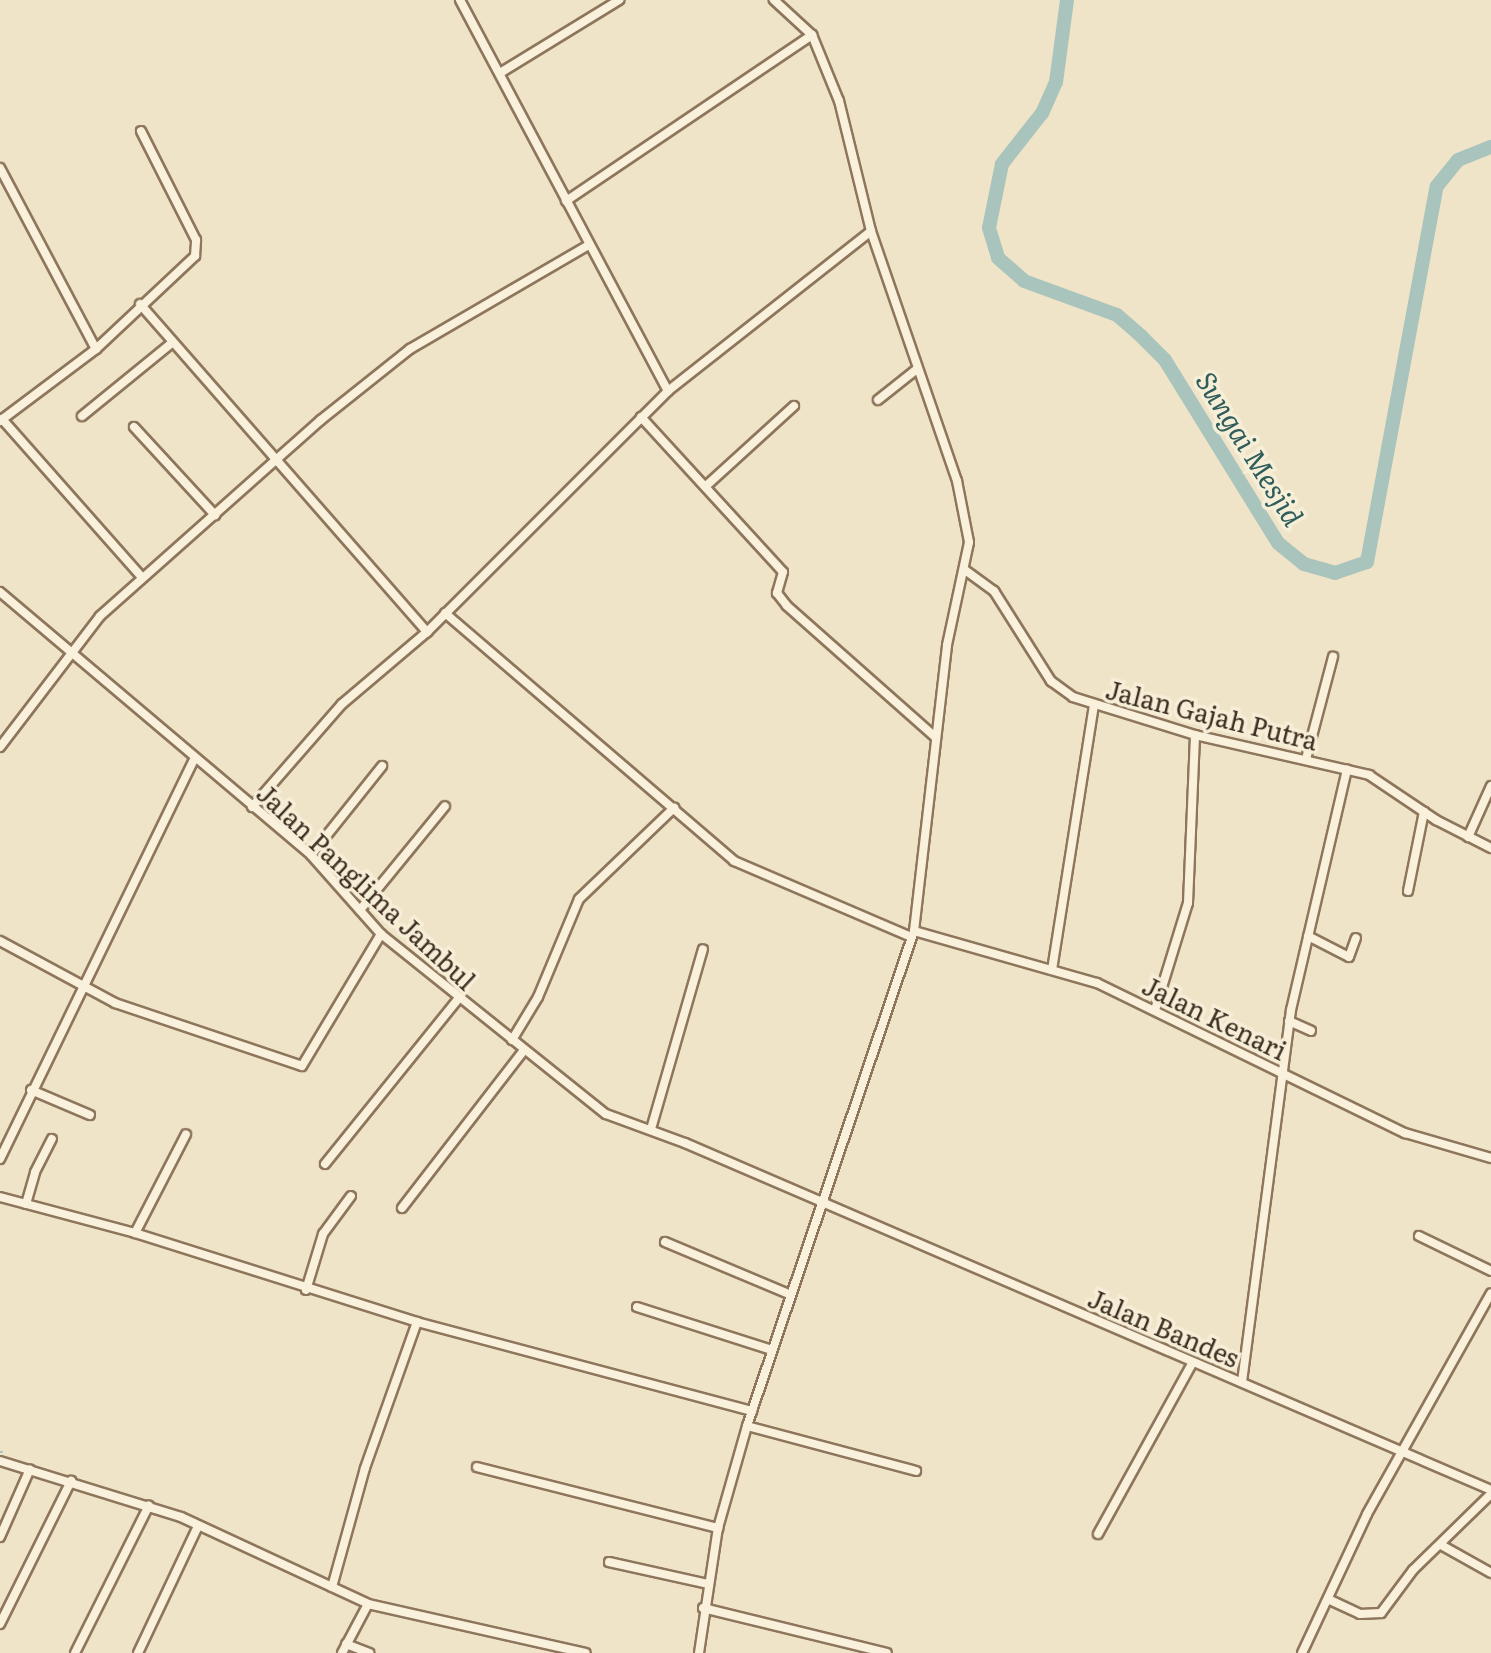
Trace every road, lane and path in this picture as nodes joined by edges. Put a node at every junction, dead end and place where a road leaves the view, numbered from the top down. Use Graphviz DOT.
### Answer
graph roads {
  1 [pos="460,0"];
  2 [pos="619,0"];
  3 [pos="774,0"];
  4 [pos="812,35"];
  5 [pos="500,73"];
  6 [pos="141,131"];
  7 [pos="0,168"];
  8 [pos="566,201"];
  9 [pos="871,231"];
  10 [pos="589,245"];
  11 [pos="140,304"];
  12 [pos="173,342"];
  13 [pos="96,349"];
  14 [pos="917,369"];
  15 [pos="668,391"];
  16 [pos="878,400"];
  17 [pos="794,406"];
  18 [pos="82,416"];
  19 [pos="641,417"];
  20 [pos="1,420"];
  21 [pos="134,427"];
  22 [pos="275,463"];
  23 [pos="706,486"];
  24 [pos="215,515"];
  25 [pos="965,570"];
  26 [pos="142,577"];
  27 [pos="0,592"];
  28 [pos="445,613"];
  29 [pos="427,632"];
  30 [pos="69,654"];
  31 [pos="1333,657"];
  32 [pos="1094,705"];
  33 [pos="1195,735"];
  34 [pos="935,737"];
  35 [pos="0,747"];
  36 [pos="195,758"];
  37 [pos="1306,759"];
  38 [pos="382,766"];
  39 [pos="1347,769"];
  40 [pos="1491,786"];
  41 [pos="445,806"];
  42 [pos="252,807"];
  43 [pos="674,808"];
  44 [pos="1424,812"];
  45 [pos="1468,837"];
  46 [pos="1491,848"];
  47 [pos="311,855"];
  48 [pos="1408,891"];
  49 [pos="360,910"];
  50 [pos="381,934"];
  51 [pos="912,934"];
  52 [pos="1308,936"];
  53 [pos="1356,938"];
  54 [pos="0,941"];
  55 [pos="703,949"];
  56 [pos="1052,970"];
  57 [pos="80,987"];
  58 [pos="458,999"];
  59 [pos="1155,1010"];
  60 [pos="1289,1021"];
  61 [pos="1311,1031"];
  62 [pos="512,1040"];
  63 [pos="524,1050"];
  64 [pos="1281,1072"];
  65 [pos="31,1090"];
  66 [pos="90,1115"];
  67 [pos="651,1129"];
  68 [pos="186,1134"];
  69 [pos="52,1139"];
  70 [pos="1491,1158"];
  71 [pos="0,1159"];
  72 [pos="325,1164"];
  73 [pos="351,1196"];
  74 [pos="0,1197"];
  75 [pos="822,1203"];
  76 [pos="26,1204"];
  77 [pos="402,1208"];
  78 [pos="135,1233"];
  79 [pos="1419,1236"];
  80 [pos="665,1242"];
  81 [pos="1491,1271"];
  82 [pos="306,1290"];
  83 [pos="1491,1293"];
  84 [pos="789,1294"];
  85 [pos="637,1307"];
  86 [pos="417,1322"];
  87 [pos="772,1350"];
  88 [pos="1192,1364"];
  89 [pos="1242,1382"];
  90 [pos="752,1411"];
  91 [pos="747,1426"];
  92 [pos="1405,1451"];
  93 [pos="0,1461"];
  94 [pos="477,1467"];
  95 [pos="30,1469"];
  96 [pos="916,1471"];
  97 [pos="71,1481"];
  98 [pos="1491,1493"];
  99 [pos="149,1505"];
  100 [pos="198,1526"];
  101 [pos="718,1528"];
  102 [pos="1098,1534"];
  103 [pos="0,1537"];
  104 [pos="1441,1545"];
  105 [pos="609,1562"];
  106 [pos="1491,1573"];
  107 [pos="708,1584"];
  108 [pos="332,1587"];
  109 [pos="1330,1600"];
  110 [pos="368,1604"];
  111 [pos="703,1608"];
  112 [pos="0,1624"];
  113 [pos="344,1649"];
  114 [pos="75,1653"];
  115 [pos="138,1653"];
  116 [pos="369,1653"];
  117 [pos="586,1653"];
  118 [pos="699,1653"];
  119 [pos="887,1653"];
  120 [pos="1302,1653"];
  1 -- 5 [label="street"];
  2 -- 5 [label="street"];
  3 -- 4 [label="street"];
  4 -- 8 [label="street"];
  4 -- 9 [label="street"];
  5 -- 8 [label="street"];
  6 -- 11 [label="street"];
  7 -- 13 [label="street"];
  8 -- 10 [label="street"];
  9 -- 14 [label="street"];
  9 -- 15 [label="street"];
  10 -- 15 [label="street"];
  10 -- 22 [label="street"];
  11 -- 12 [label="street"];
  11 -- 13 [label="street"];
  12 -- 18 [label="street"];
  12 -- 22 [label="street"];
  13 -- 20 [label="street"];
  14 -- 16 [label="street"];
  14 -- 25 [label="street"];
  15 -- 19 [label="street"];
  17 -- 23 [label="street"];
  19 -- 23 [label="street"];
  19 -- 28 [label="street"];
  20 -- 26 [label="street"];
  21 -- 24 [label="street"];
  22 -- 24 [label="street"];
  22 -- 29 [label="street"];
  23 -- 34 [label="street"];
  24 -- 26 [label="street"];
  25 -- 32 [label="street, Jalan Gajah Putra"];
  25 -- 34 [label="street"];
  26 -- 30 [label="street"];
  27 -- 30 [label="street, Jalan Panglima Jambul"];
  28 -- 29 [label="street"];
  28 -- 43 [label="street, Jalan Kenari"];
  29 -- 42 [label="street"];
  30 -- 35 [label="street"];
  30 -- 36 [label="street, Jalan Panglima Jambul"];
  31 -- 37 [label="street"];
  32 -- 33 [label="street, Jalan Gajah Putra"];
  32 -- 56 [label="street"];
  33 -- 37 [label="street, Jalan Gajah Putra"];
  33 -- 59 [label="street"];
  34 -- 51 [label="street"];
  36 -- 42 [label="street, Jalan Panglima Jambul"];
  36 -- 57 [label="street"];
  37 -- 39 [label="street, Jalan Gajah Putra"];
  38 -- 47 [label="street"];
  39 -- 44 [label="street, Jalan Gajah Putra"];
  39 -- 52 [label="street"];
  40 -- 45 [label="street"];
  41 -- 49 [label="street"];
  42 -- 47 [label="street, Jalan Panglima Jambul"];
  43 -- 51 [label="street, Jalan Kenari"];
  43 -- 62 [label="street"];
  44 -- 45 [label="street, Jalan Gajah Putra"];
  44 -- 48 [label="street"];
  45 -- 46 [label="street, Jalan Gajah Putra"];
  47 -- 49 [label="street, Jalan Panglima Jambul"];
  49 -- 50 [label="street, Jalan Panglima Jambul"];
  50 -- 57 [label="street"];
  50 -- 58 [label="street, Jalan Panglima Jambul"];
  51 -- 56 [label="street, Jalan Kenari"];
  51 -- 75 [label="street"];
  52 -- 53 [label="street"];
  52 -- 60 [label="street"];
  54 -- 57 [label="street"];
  55 -- 67 [label="street"];
  56 -- 59 [label="street, Jalan Kenari"];
  57 -- 65 [label="street"];
  58 -- 62 [label="street, Jalan Panglima Jambul"];
  58 -- 72 [label="street"];
  59 -- 64 [label="street, Jalan Kenari"];
  60 -- 61 [label="street"];
  60 -- 64 [label="street"];
  62 -- 63 [label="street, Jalan Panglima Jambul"];
  63 -- 67 [label="street, Jalan Panglima Jambul"];
  63 -- 77 [label="street"];
  64 -- 70 [label="street, Jalan Kenari"];
  64 -- 89 [label="street"];
  65 -- 66 [label="street"];
  65 -- 71 [label="street"];
  67 -- 75 [label="street, Jalan Panglima Jambul"];
  68 -- 78 [label="street"];
  69 -- 76 [label="street"];
  73 -- 82 [label="street"];
  74 -- 76 [label="street"];
  75 -- 84 [label="street"];
  75 -- 88 [label="street, Jalan Bandes"];
  76 -- 78 [label="street"];
  78 -- 82 [label="street"];
  79 -- 81 [label="street"];
  80 -- 84 [label="street"];
  82 -- 86 [label="street"];
  83 -- 92 [label="street"];
  84 -- 87 [label="street"];
  85 -- 87 [label="street"];
  86 -- 90 [label="street"];
  86 -- 108 [label="street"];
  87 -- 90 [label="street"];
  88 -- 89 [label="street, Jalan Bandes"];
  88 -- 102 [label="street"];
  89 -- 92 [label="street, Jalan Bandes"];
  90 -- 91 [label="street"];
  91 -- 96 [label="street"];
  91 -- 101 [label="street"];
  92 -- 98 [label="street, Jalan Bandes"];
  92 -- 109 [label="street"];
  93 -- 95 [label="street"];
  94 -- 101 [label="street"];
  95 -- 97 [label="street"];
  95 -- 103 [label="street"];
  97 -- 99 [label="street"];
  97 -- 112 [label="street"];
  98 -- 104 [label="street"];
  99 -- 100 [label="street"];
  99 -- 114 [label="street"];
  100 -- 108 [label="street"];
  100 -- 115 [label="street"];
  101 -- 107 [label="street"];
  104 -- 106 [label="street"];
  104 -- 109 [label="street"];
  105 -- 107 [label="street"];
  107 -- 111 [label="street"];
  108 -- 110 [label="street"];
  109 -- 120 [label="street"];
  110 -- 113 [label="street"];
  110 -- 117 [label="street"];
  111 -- 118 [label="street"];
  111 -- 119 [label="street"];
  113 -- 116 [label="street"];
}
